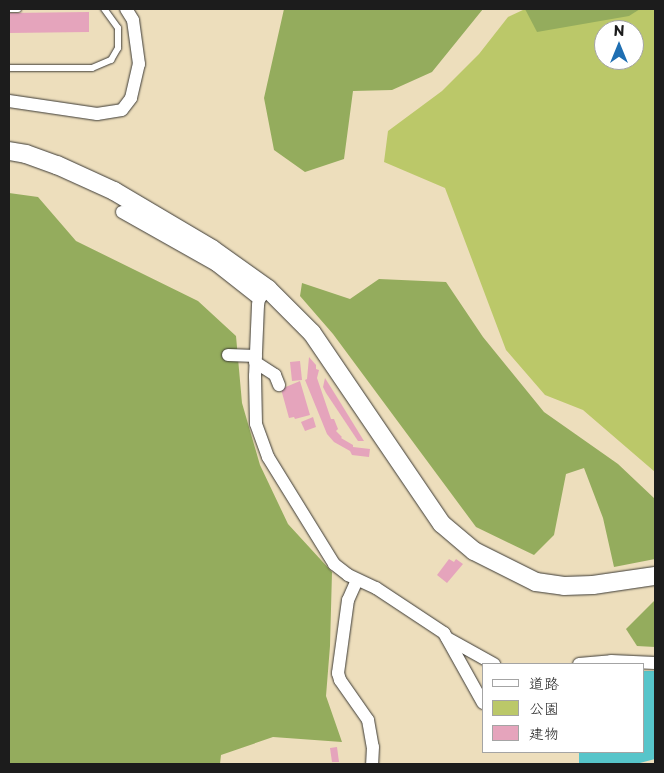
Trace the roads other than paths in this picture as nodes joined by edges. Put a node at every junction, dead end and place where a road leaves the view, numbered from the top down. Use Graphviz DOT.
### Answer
graph roads {
  1 [pos="9,9"];
  2 [pos="18,9"];
  3 [pos="104,9"];
  4 [pos="126,9"];
  5 [pos="9,68"];
  6 [pos="9,101"];
  7 [pos="9,151"];
  8 [pos="122,212"];
  9 [pos="264,294"];
  10 [pos="228,355"];
  11 [pos="256,359"];
  12 [pos="279,385"];
  13 [pos="655,576"];
  14 [pos="357,580"];
  15 [pos="447,638"];
  16 [pos="492,663"];
  17 [pos="590,663"];
  18 [pos="655,663"];
  19 [pos="482,701"];
  20 [pos="372,764"];
  1 -- 2 [label="lane"];
  3 -- 5 [label="lane"];
  4 -- 6 [label="street"];
  7 -- 9 [label="street"];
  8 -- 9 [label="street"];
  9 -- 11 [label="street"];
  9 -- 13 [label="street"];
  10 -- 11 [label="street"];
  11 -- 12 [label="street"];
  11 -- 14 [label="street"];
  14 -- 15 [label="street"];
  14 -- 20 [label="street"];
  15 -- 16 [label="street"];
  15 -- 19 [label="street"];
  17 -- 18 [label="street"];
}
